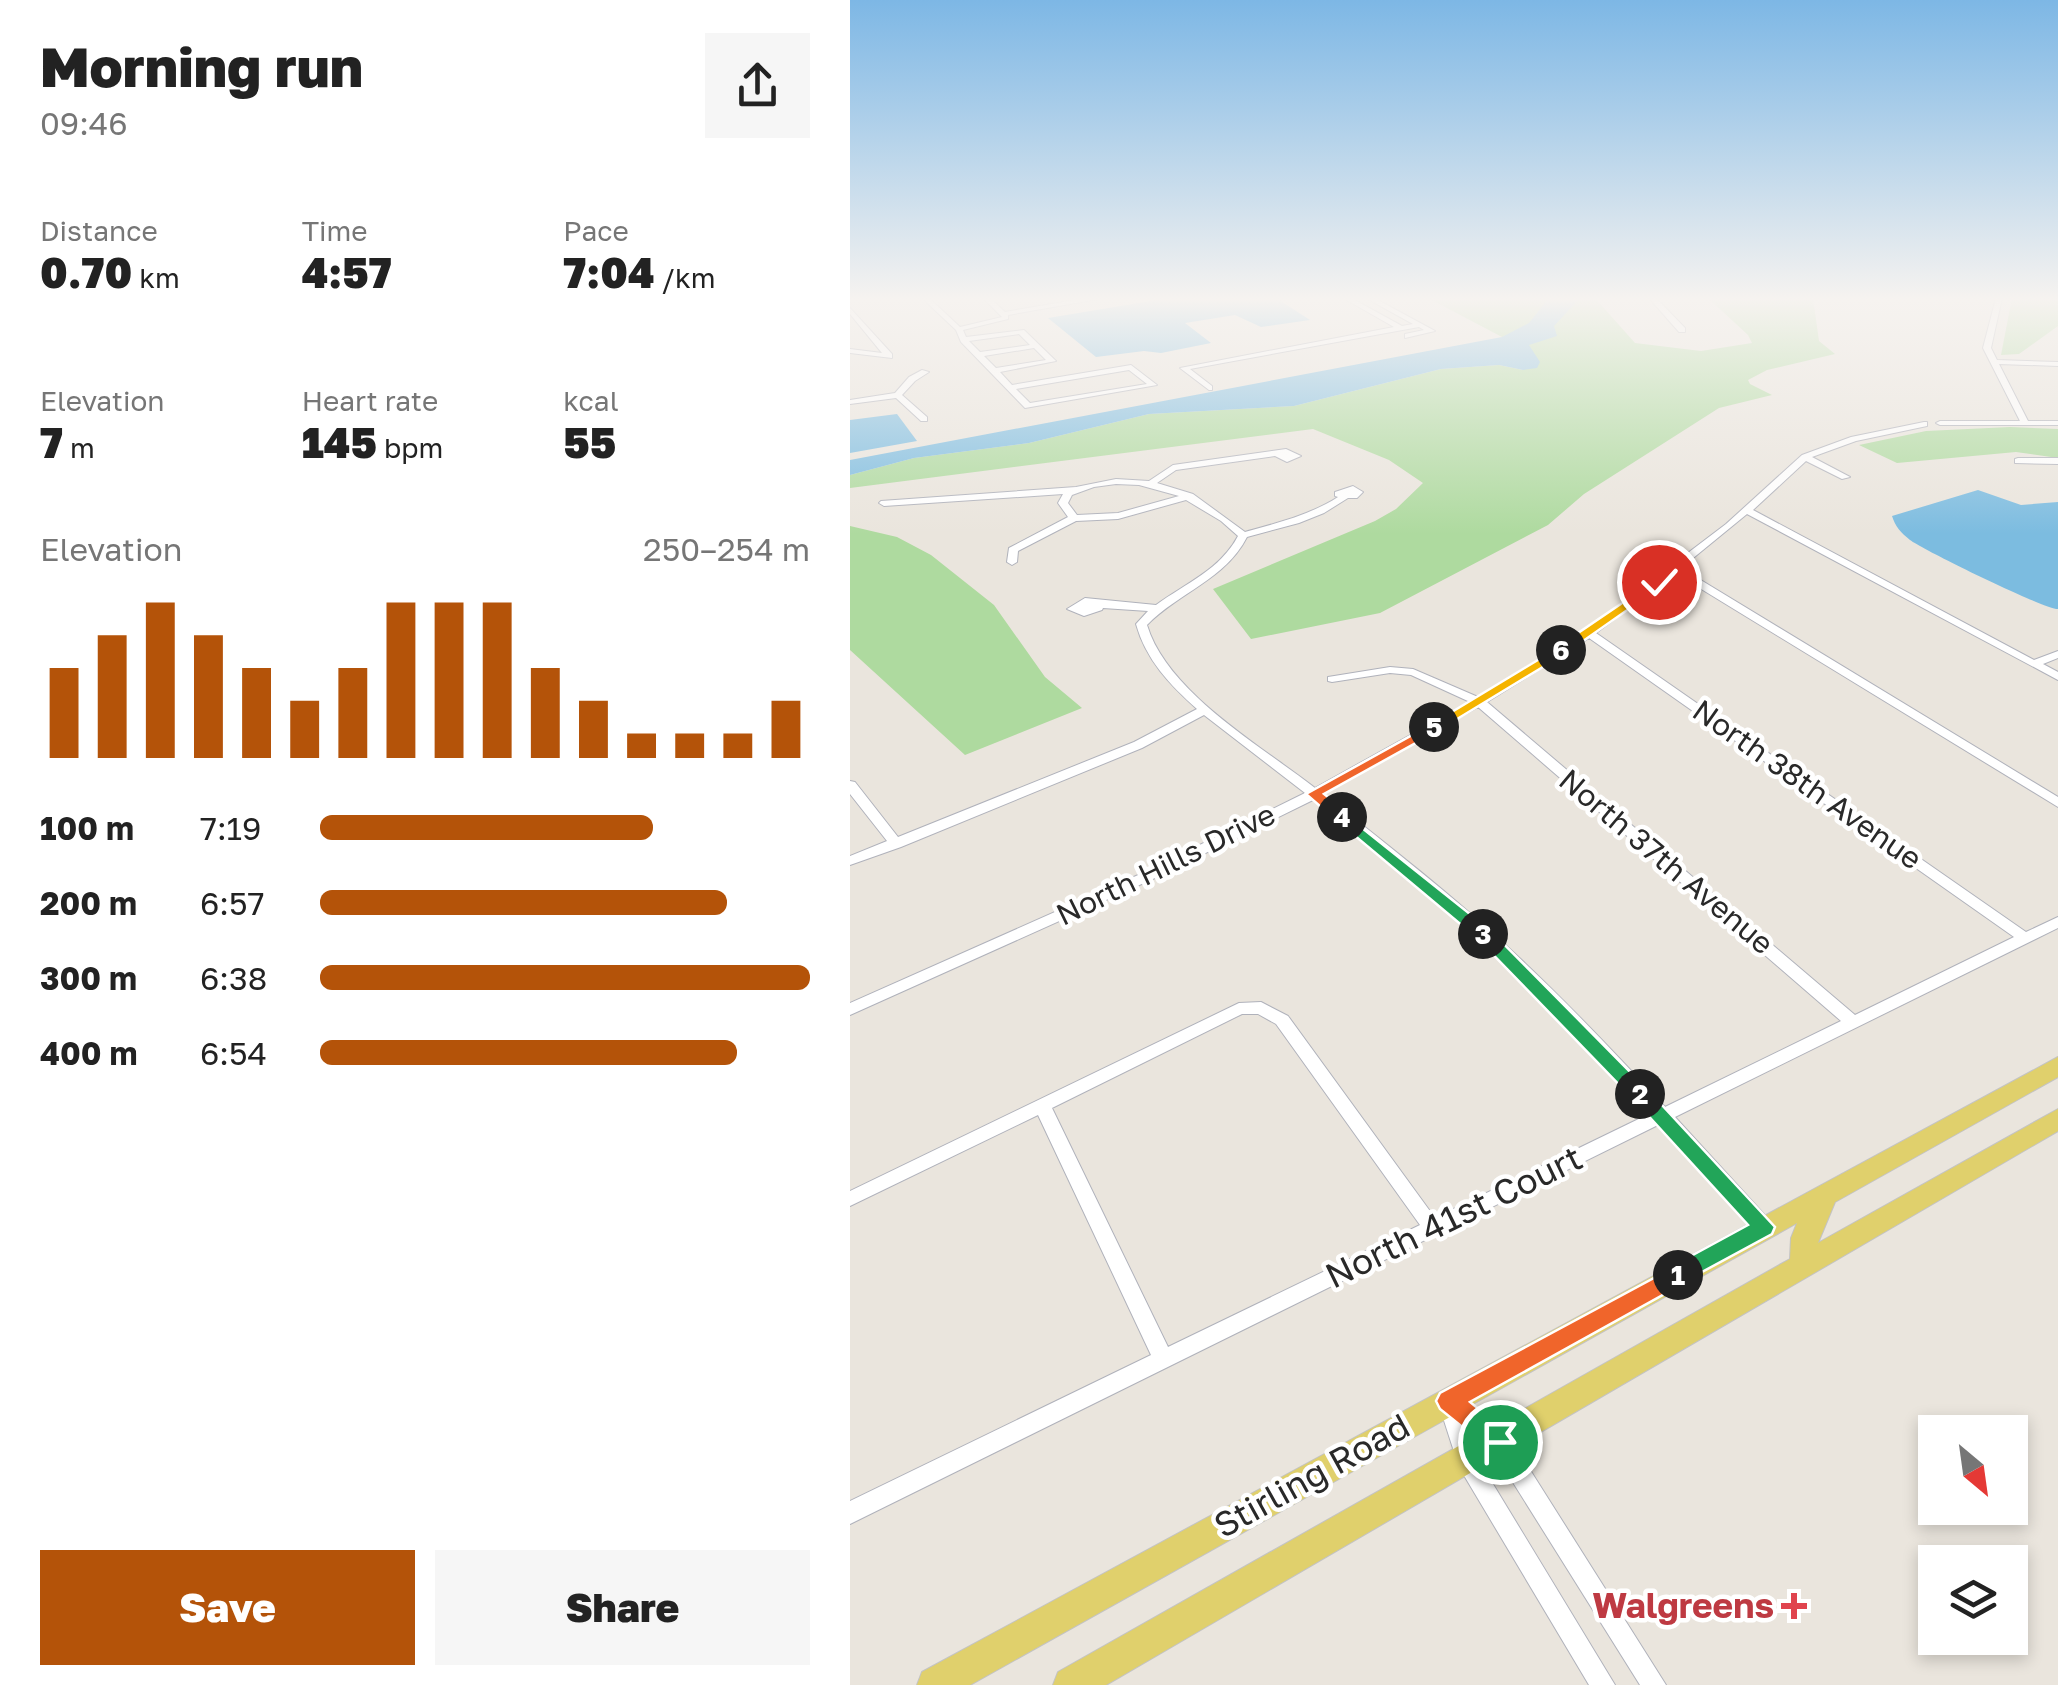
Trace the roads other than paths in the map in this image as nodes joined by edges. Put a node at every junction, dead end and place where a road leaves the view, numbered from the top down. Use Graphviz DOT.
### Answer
graph roads {
  1 [pos="916,377"];
  2 [pos="1000,377"];
  3 [pos="1076,377"];
  4 [pos="1143,377"];
  5 [pos="1195,377"];
  6 [pos="2002,377"];
  7 [pos="1011,388"];
  8 [pos="1209,388"];
  9 [pos="898,395"];
  10 [pos="850,402"];
  11 [pos="924,419"];
  12 [pos="2025,422"];
  13 [pos="2058,424"];
  14 [pos="1279,456"];
  15 [pos="1805,458"];
  16 [pos="2018,461"];
  17 [pos="2058,462"];
  18 [pos="1845,477"];
  19 [pos="1153,482"];
  20 [pos="1076,490"];
  21 [pos="1191,496"];
  22 [pos="1344,497"];
  23 [pos="884,503"];
  24 [pos="1748,511"];
  25 [pos="1074,518"];
  26 [pos="1243,534"];
  27 [pos="1012,562"];
  28 [pos="1676,569"];
  29 [pos="1098,604"];
  30 [pos="1154,608"];
  31 [pos="1589,633"];
  32 [pos="2058,654"];
  33 [pos="2033,664"];
  34 [pos="2058,678"];
  35 [pos="1332,679"];
  36 [pos="1479,702"];
  37 [pos="1206,710"];
  38 [pos="850,785"];
  39 [pos="1314,794"];
  40 [pos="2058,803"];
  41 [pos="896,844"];
  42 [pos="850,861"];
  43 [pos="2058,922"];
  44 [pos="2025,938"];
  45 [pos="850,1009"];
  46 [pos="1853,1022"];
  47 [pos="2058,1066"];
  48 [pos="1043,1107"];
  49 [pos="1660,1116"];
  50 [pos="2058,1119"];
  51 [pos="1825,1194"];
  52 [pos="850,1199"];
  53 [pos="1764,1227"];
  54 [pos="1432,1228"];
  55 [pos="1805,1266"];
  56 [pos="1163,1358"];
  57 [pos="1449,1401"];
  58 [pos="1500,1442"];
  59 [pos="1467,1460"];
  60 [pos="850,1513"];
  61 [pos="935,1685"];
  62 [pos="1071,1685"];
  63 [pos="1603,1685"];
  64 [pos="1654,1685"];
  1 -- 9 [label="street"];
  2 -- 7 [label="street"];
  3 -- 7 [label="street"];
  4 -- 7 [label="street"];
  5 -- 8 [label="street"];
  6 -- 12 [label="street"];
  9 -- 10 [label="street"];
  9 -- 11 [label="street"];
  12 -- 13 [label="street"];
  12 -- 15 [label="street, North Hills Drive"];
  14 -- 19 [label="street"];
  15 -- 18 [label="street"];
  15 -- 24 [label="street, North Hills Drive"];
  16 -- 17 [label="street"];
  19 -- 20 [label="street"];
  19 -- 21 [label="street"];
  20 -- 23 [label="street"];
  20 -- 25 [label="street"];
  21 -- 25 [label="street"];
  21 -- 26 [label="street"];
  22 -- 26 [label="street"];
  24 -- 28 [label="street, North Hills Drive"];
  24 -- 33 [label="street"];
  25 -- 27 [label="street"];
  26 -- 30 [label="street"];
  28 -- 31 [label="street, North Hills Drive"];
  28 -- 40 [label="street"];
  29 -- 30 [label="street"];
  30 -- 37 [label="street"];
  31 -- 36 [label="street, North Hills Drive"];
  31 -- 44 [label="street, North 38th Avenue"];
  32 -- 33 [label="street"];
  33 -- 34 [label="street"];
  35 -- 36 [label="street, North 37th Avenue"];
  36 -- 39 [label="street, North Hills Drive"];
  36 -- 46 [label="street, North 37th Avenue"];
  37 -- 39 [label="street"];
  37 -- 41 [label="street"];
  38 -- 41 [label="street"];
  39 -- 45 [label="street, North Hills Drive"];
  39 -- 49 [label="street"];
  41 -- 42 [label="street"];
  43 -- 44 [label="street, North 41st Court"];
  44 -- 46 [label="street, North 41st Court"];
  46 -- 49 [label="street, North 41st Court"];
  47 -- 51 [label="main road, Stirling Road"];
  48 -- 52 [label="street"];
  48 -- 54 [label="street"];
  48 -- 56 [label="street"];
  49 -- 53 [label="street"];
  49 -- 54 [label="street, North 41st Court"];
  50 -- 55 [label="main road, Stirling Road"];
  51 -- 53 [label="main road, Stirling Road"];
  51 -- 55 [label="main road"];
  53 -- 57 [label="main road, Stirling Road"];
  54 -- 56 [label="street, North 41st Court"];
  55 -- 58 [label="main road, Stirling Road"];
  56 -- 60 [label="street, North 41st Court"];
  57 -- 58 [label="street"];
  57 -- 59 [label="street"];
  57 -- 61 [label="main road, Stirling Road"];
  58 -- 59 [label="main road, Stirling Road"];
  58 -- 64 [label="street"];
  59 -- 62 [label="main road, Stirling Road"];
  59 -- 63 [label="street"];
}
